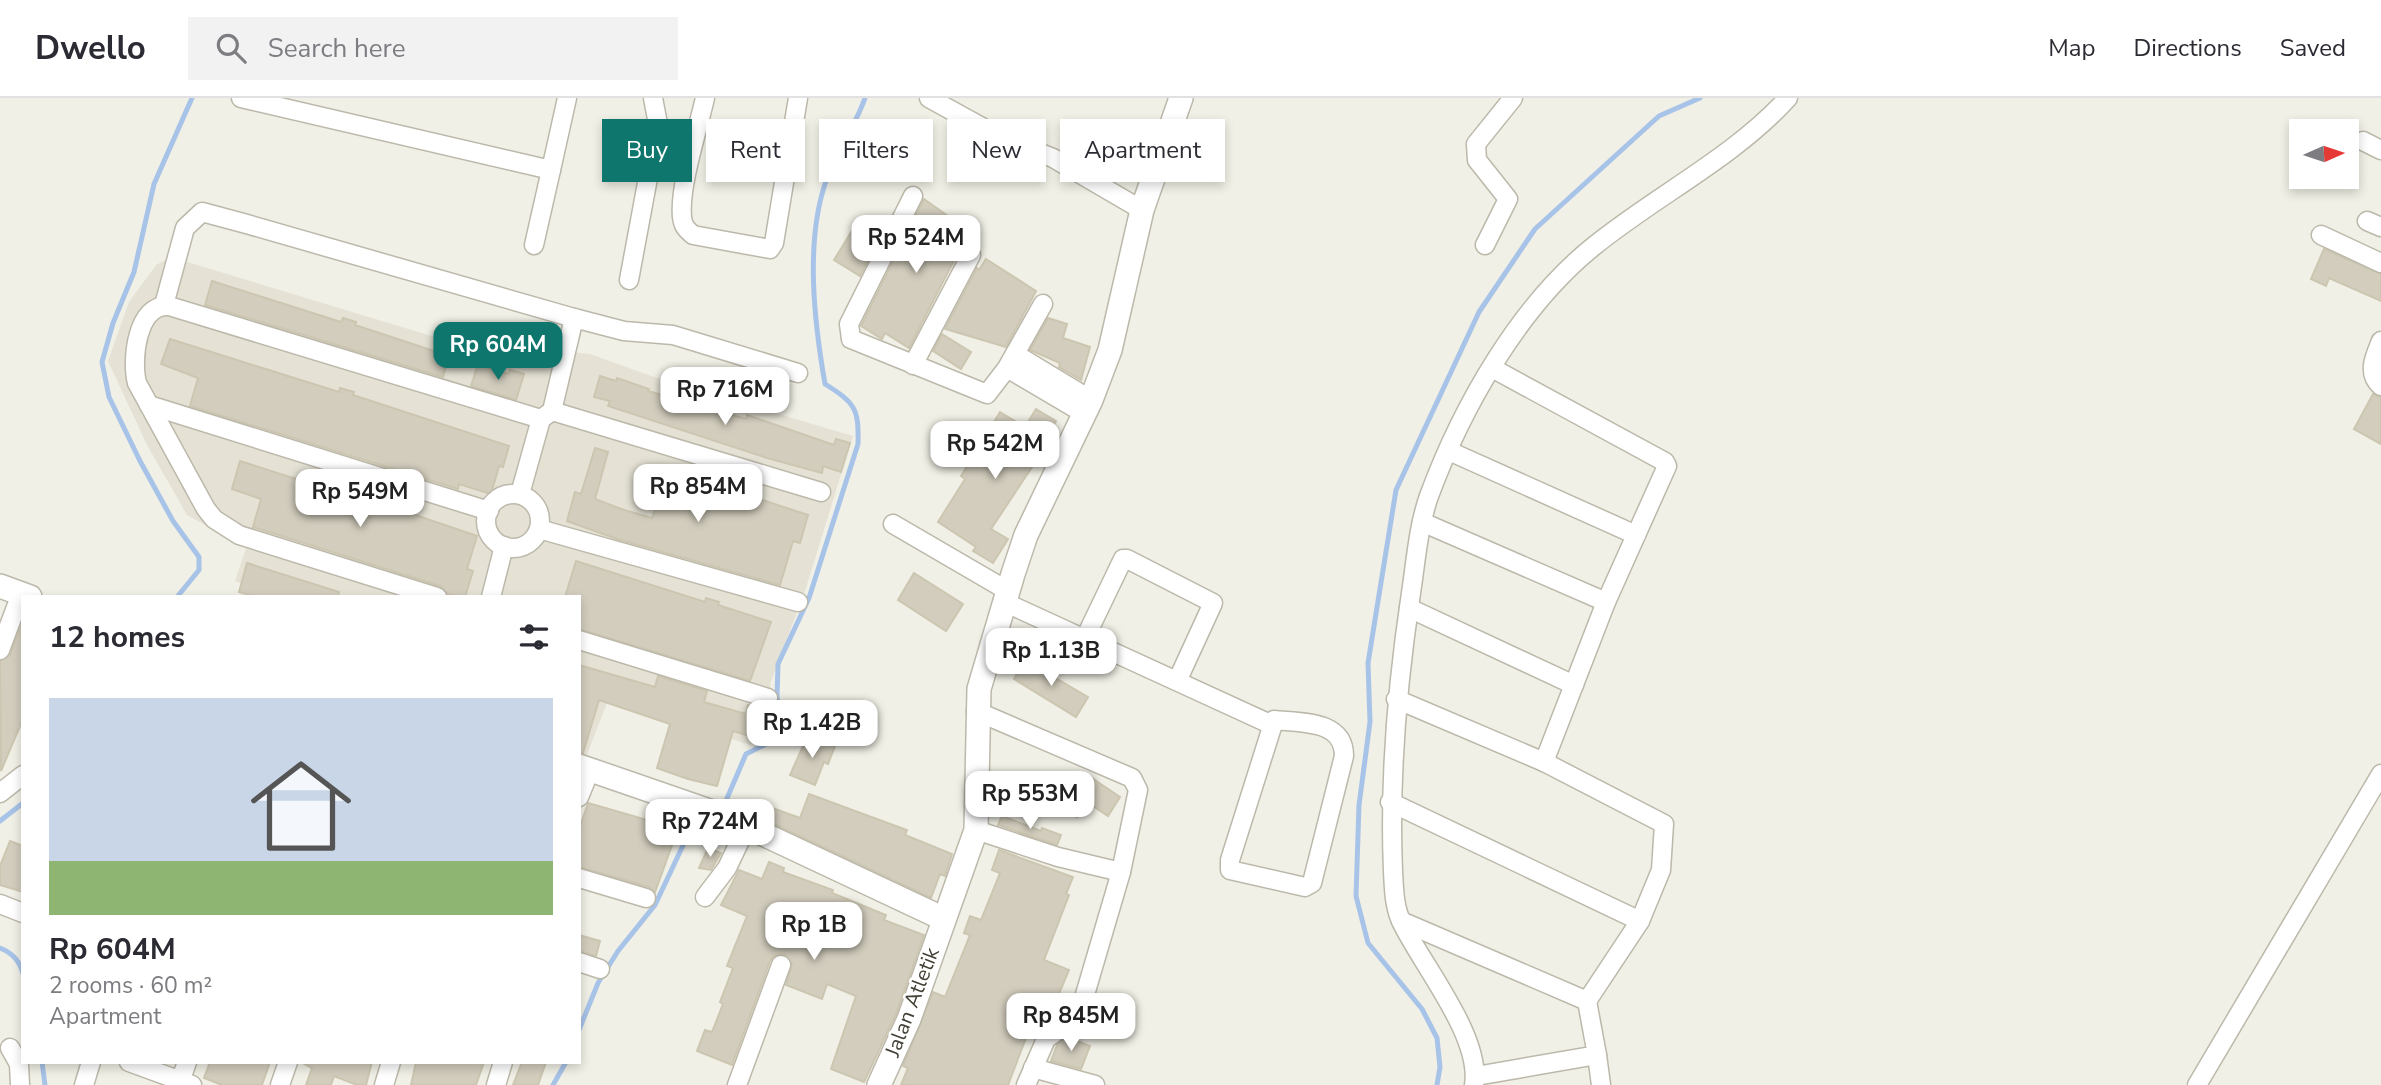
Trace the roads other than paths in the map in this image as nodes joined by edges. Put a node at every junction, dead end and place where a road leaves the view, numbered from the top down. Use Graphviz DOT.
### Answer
graph roads {
  1 [pos="241,98"];
  2 [pos="567,98"];
  3 [pos="652,98"];
  4 [pos="705,98"];
  5 [pos="798,98"];
  6 [pos="929,98"];
  7 [pos="1181,98"];
  8 [pos="1513,98"];
  9 [pos="1788,98"];
  10 [pos="2363,141"];
  11 [pos="2381,150"];
  12 [pos="551,170"];
  13 [pos="913,196"];
  14 [pos="1142,210"];
  15 [pos="2320,235"];
  16 [pos="534,245"];
  17 [pos="1485,245"];
  18 [pos="971,255"];
  19 [pos="2381,262"];
  20 [pos="629,281"];
  21 [pos="1043,304"];
  22 [pos="164,306"];
  23 [pos="574,318"];
  24 [pos="2381,341"];
  25 [pos="1011,361"];
  26 [pos="913,365"];
  27 [pos="1492,368"];
  28 [pos="798,373"];
  29 [pos="2381,386"];
  30 [pos="149,405"];
  31 [pos="1088,407"];
  32 [pos="547,415"];
  33 [pos="1449,451"];
  34 [pos="821,492"];
  35 [pos="520,494"];
  36 [pos="489,511"];
  37 [pos="1422,522"];
  38 [pos="893,524"];
  39 [pos="539,528"];
  40 [pos="1636,535"];
  41 [pos="505,546"];
  42 [pos="17,592"];
  43 [pos="431,595"];
  44 [pos="492,595"];
  45 [pos="1006,596"];
  46 [pos="798,602"];
  47 [pos="1606,602"];
  48 [pos="1409,608"];
  49 [pos="1087,634"];
  50 [pos="581,641"];
  51 [pos="0,650"];
  52 [pos="1180,677"];
  53 [pos="1574,685"];
  54 [pos="768,698"];
  55 [pos="1396,699"];
  56 [pos="976,711"];
  57 [pos="1273,723"];
  58 [pos="1544,762"];
  59 [pos="585,768"];
  60 [pos="2381,774"];
  61 [pos="21,777"];
  62 [pos="581,787"];
  63 [pos="0,793"];
  64 [pos="1390,803"];
  65 [pos="729,818"];
  66 [pos="976,830"];
  67 [pos="1121,872"];
  68 [pos="581,879"];
  69 [pos="705,897"];
  70 [pos="646,898"];
  71 [pos="0,904"];
  72 [pos="21,912"];
  73 [pos="944,919"];
  74 [pos="1401,921"];
  75 [pos="1640,921"];
  76 [pos="581,963"];
  77 [pos="781,965"];
  78 [pos="600,969"];
  79 [pos="1587,1001"];
  80 [pos="11,1044"];
  81 [pos="1597,1055"];
  82 [pos="90,1064"];
  83 [pos="134,1064"];
  84 [pos="187,1064"];
  85 [pos="287,1064"];
  86 [pos="390,1064"];
  87 [pos="502,1064"];
  88 [pos="1033,1068"];
  89 [pos="1475,1081"];
  90 [pos="184,1084"];
  91 [pos="20,1085"];
  92 [pos="84,1085"];
  93 [pos="280,1085"];
  94 [pos="384,1085"];
  95 [pos="496,1085"];
  96 [pos="737,1085"];
  97 [pos="879,1085"];
  98 [pos="1026,1085"];
  99 [pos="1095,1085"];
  100 [pos="1601,1085"];
  101 [pos="2197,1085"];
  1 -- 12 [label="street"];
  2 -- 12 [label="street"];
  3 -- 20 [label="street"];
  4 -- 5 [label="street"];
  6 -- 14 [label="street"];
  7 -- 14 [label="street, Jalan Atletik"];
  8 -- 17 [label="street"];
  9 -- 27 [label="street"];
  10 -- 11 [label="street"];
  12 -- 16 [label="street"];
  13 -- 26 [label="street"];
  14 -- 31 [label="street, Jalan Atletik"];
  15 -- 19 [label="street"];
  18 -- 26 [label="street"];
  21 -- 25 [label="street"];
  22 -- 23 [label="street"];
  22 -- 30 [label="street"];
  22 -- 32 [label="street"];
  23 -- 28 [label="street"];
  23 -- 32 [label="street"];
  24 -- 29 [label="street"];
  25 -- 26 [label="street"];
  25 -- 31 [label="street"];
  27 -- 33 [label="street"];
  27 -- 40 [label="street"];
  30 -- 36 [label="street"];
  30 -- 43 [label="street"];
  31 -- 45 [label="street, Jalan Atletik"];
  32 -- 34 [label="street"];
  32 -- 35 [label="street"];
  33 -- 37 [label="street"];
  33 -- 40 [label="street"];
  35 -- 36 [label="street"];
  35 -- 39 [label="street"];
  36 -- 41 [label="street"];
  37 -- 47 [label="street"];
  37 -- 48 [label="street"];
  38 -- 45 [label="street"];
  39 -- 41 [label="street"];
  39 -- 46 [label="street"];
  40 -- 47 [label="street"];
  41 -- 44 [label="street"];
  42 -- 51 [label="street"];
  45 -- 49 [label="street"];
  45 -- 56 [label="street, Jalan Atletik"];
  45 -- 57 [label="street"];
  47 -- 53 [label="street"];
  48 -- 53 [label="street"];
  48 -- 55 [label="street"];
  49 -- 52 [label="street"];
  49 -- 52 [label="street"];
  50 -- 54 [label="street"];
  52 -- 57 [label="street"];
  53 -- 58 [label="street"];
  55 -- 58 [label="street"];
  55 -- 64 [label="street"];
  56 -- 66 [label="street, Jalan Atletik"];
  56 -- 67 [label="street"];
  57 -- 57 [label="street"];
  58 -- 75 [label="street"];
  59 -- 62 [label="street"];
  59 -- 65 [label="street"];
  60 -- 101 [label="street"];
  61 -- 63 [label="street"];
  64 -- 74 [label="street"];
  64 -- 75 [label="street"];
  65 -- 69 [label="street"];
  65 -- 73 [label="street"];
  66 -- 67 [label="street"];
  66 -- 73 [label="street, Jalan Atletik"];
  67 -- 88 [label="street"];
  68 -- 70 [label="street"];
  71 -- 72 [label="street"];
  73 -- 97 [label="street, Jalan Atletik"];
  74 -- 79 [label="street"];
  74 -- 89 [label="street"];
  75 -- 79 [label="street"];
  76 -- 78 [label="street"];
  77 -- 96 [label="street"];
  79 -- 81 [label="street"];
  80 -- 91 [label="street"];
  81 -- 89 [label="street"];
  81 -- 100 [label="street"];
  82 -- 92 [label="street"];
  83 -- 90 [label="street"];
  84 -- 90 [label="street"];
  85 -- 93 [label="street"];
  86 -- 94 [label="street"];
  87 -- 95 [label="street"];
  88 -- 98 [label="street"];
  88 -- 99 [label="street"];
}
